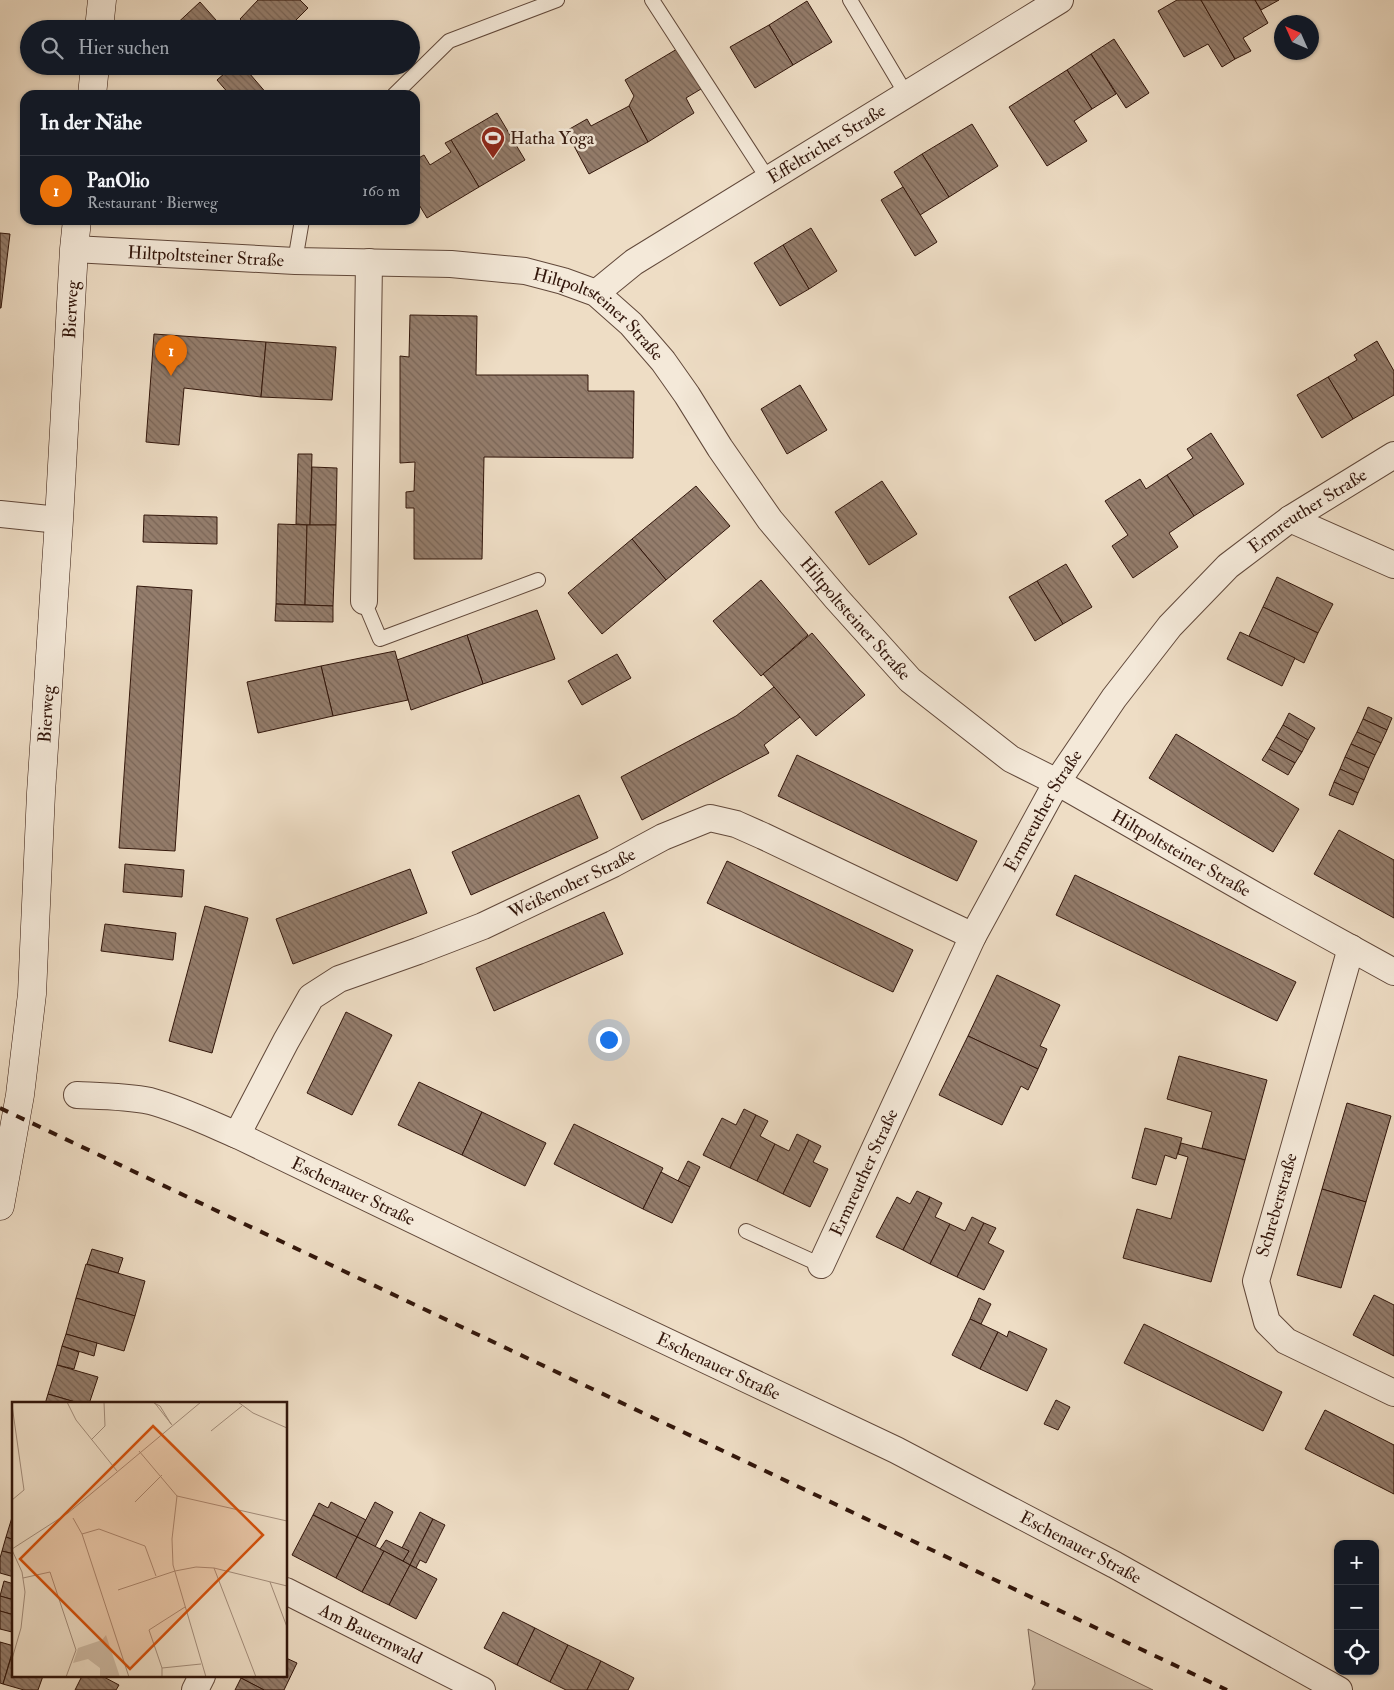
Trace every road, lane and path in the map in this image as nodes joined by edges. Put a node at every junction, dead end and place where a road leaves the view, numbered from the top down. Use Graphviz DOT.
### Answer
graph roads {
  1 [pos="102,0"];
  2 [pos="557,0"];
  3 [pos="652,0"];
  4 [pos="850,0"];
  5 [pos="1046,4"];
  6 [pos="100,20"];
  7 [pos="420,69"];
  8 [pos="94,75"];
  9 [pos="414,75"];
  10 [pos="93,90"];
  11 [pos="399,90"];
  12 [pos="906,94"];
  13 [pos="768,179"];
  14 [pos="76,225"];
  15 [pos="301,225"];
  16 [pos="74,249"];
  17 [pos="295,261"];
  18 [pos="369,262"];
  19 [pos="596,293"];
  20 [pos="1394,455"];
  21 [pos="0,514"];
  22 [pos="1290,519"];
  23 [pos="59,520"];
  24 [pos="1394,565"];
  25 [pos="538,580"];
  26 [pos="364,600"];
  27 [pos="1057,782"];
  28 [pos="973,936"];
  29 [pos="1351,948"];
  30 [pos="1394,972"];
  31 [pos="76,1095"];
  32 [pos="237,1135"];
  33 [pos="0,1206"];
  34 [pos="746,1231"];
  35 [pos="821,1265"];
  36 [pos="1394,1393"];
  37 [pos="288,1592"];
  38 [pos="201,1678"];
  39 [pos="195,1690"];
  40 [pos="482,1690"];
  41 [pos="1340,1690"];
  1 -- 6 [label="main road"];
  2 -- 7 [label="lane"];
  3 -- 13 [label="lane"];
  4 -- 12 [label="lane"];
  5 -- 12 [label="street, Effeltricher Straße"];
  8 -- 10 [label="main road"];
  9 -- 11 [label="lane"];
  12 -- 13 [label="street, Effeltricher Straße"];
  13 -- 19 [label="street, Effeltricher Straße"];
  14 -- 16 [label="main road, Bierweg"];
  15 -- 17 [label="lane"];
  16 -- 17 [label="street, Hiltpoltsteiner Straße"];
  16 -- 23 [label="main road, Bierweg"];
  17 -- 18 [label="street, Hiltpoltsteiner Straße"];
  18 -- 19 [label="street, Hiltpoltsteiner Straße"];
  18 -- 26 [label="street"];
  19 -- 27 [label="street, Hiltpoltsteiner Straße"];
  20 -- 22 [label="street, Ermreuther Straße"];
  21 -- 23 [label="street"];
  22 -- 24 [label="street"];
  22 -- 27 [label="street, Ermreuther Straße"];
  23 -- 33 [label="main road, Bierweg"];
  25 -- 26 [label="lane"];
  27 -- 28 [label="street, Ermreuther Straße"];
  27 -- 29 [label="street, Hiltpoltsteiner Straße"];
  28 -- 32 [label="street, Weißenoher Straße"];
  28 -- 35 [label="street, Ermreuther Straße"];
  29 -- 30 [label="street, Hiltpoltsteiner Straße"];
  29 -- 36 [label="street, Schreberstraße"];
  31 -- 32 [label="street, Eschenauer Straße"];
  32 -- 41 [label="street, Eschenauer Straße"];
  34 -- 35 [label="lane"];
  37 -- 40 [label="street, Am Bauernwald"];
  38 -- 39 [label="street"];
}
